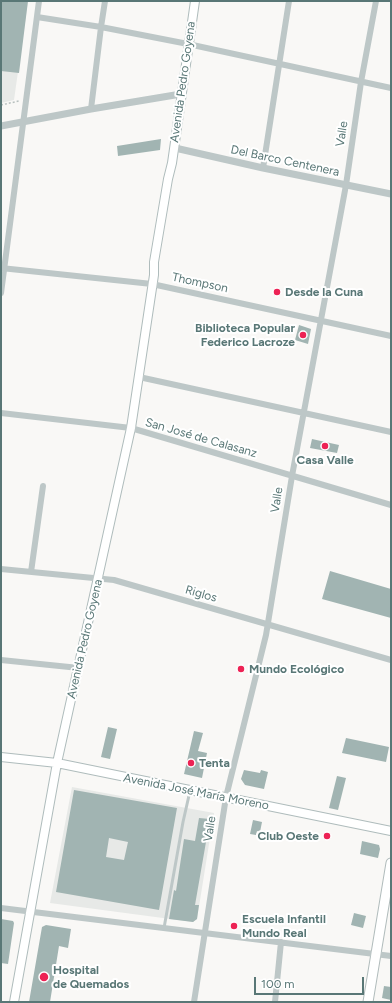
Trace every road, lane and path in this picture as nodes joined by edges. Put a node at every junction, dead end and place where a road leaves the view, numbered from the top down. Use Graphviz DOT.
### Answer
graph roads {
  1 [pos="39,1"];
  2 [pos="105,1"];
  3 [pos="195,1"];
  4 [pos="289,1"];
  5 [pos="376,1"];
  6 [pos="37,17"];
  7 [pos="101,27"];
  8 [pos="188,44"];
  9 [pos="280,64"];
  10 [pos="361,82"];
  11 [pos="391,88"];
  12 [pos="181,94"];
  13 [pos="27,100"];
  14 [pos="1,105"];
  15 [pos="91,109"];
  16 [pos="24,122"];
  17 [pos="1,126"];
  18 [pos="174,148"];
  19 [pos="263,168"];
  20 [pos="346,185"];
  21 [pos="391,194"];
  22 [pos="3,268"];
  23 [pos="152,284"];
  24 [pos="1,293"];
  25 [pos="320,320"];
  26 [pos="391,336"];
  27 [pos="139,377"];
  28 [pos="1,413"];
  29 [pos="304,413"];
  30 [pos="131,428"];
  31 [pos="391,432"];
  32 [pos="292,476"];
  33 [pos="43,486"];
  34 [pos="391,506"];
  35 [pos="1,569"];
  36 [pos="31,572"];
  37 [pos="99,579"];
  38 [pos="268,624"];
  39 [pos="1,660"];
  40 [pos="391,660"];
  41 [pos="79,668"];
  42 [pos="1,757"];
  43 [pos="57,763"];
  44 [pos="190,791"];
  45 [pos="226,797"];
  46 [pos="391,831"];
  47 [pos="391,863"];
  48 [pos="1,908"];
  49 [pos="30,912"];
  50 [pos="164,928"];
  51 [pos="205,933"];
  52 [pos="281,942"];
  53 [pos="376,954"];
  54 [pos="391,956"];
  55 [pos="14,1002"];
  56 [pos="194,1002"];
  57 [pos="275,1002"];
  58 [pos="368,1002"];
  1 -- 6 [label="street"];
  2 -- 7 [label="street"];
  3 -- 8 [label="main road, Avenida Pedro Goyena"];
  4 -- 9 [label="street"];
  5 -- 10 [label="street, Valle"];
  6 -- 7 [label="street"];
  6 -- 13 [label="street"];
  7 -- 8 [label="street"];
  7 -- 15 [label="street"];
  8 -- 9 [label="street"];
  8 -- 12 [label="main road, Avenida Pedro Goyena"];
  9 -- 10 [label="street"];
  9 -- 19 [label="street"];
  10 -- 11 [label="street"];
  10 -- 20 [label="street, Valle"];
  12 -- 15 [label="street"];
  12 -- 18 [label="main road, Avenida Pedro Goyena"];
  13 -- 14 [label="path"];
  13 -- 16 [label="street"];
  15 -- 16 [label="street"];
  16 -- 17 [label="street"];
  16 -- 22 [label="street"];
  18 -- 19 [label="street, Del Barco Centenera"];
  18 -- 23 [label="main road, Avenida Pedro Goyena"];
  19 -- 20 [label="street, Del Barco Centenera"];
  20 -- 21 [label="street, Del Barco Centenera"];
  20 -- 25 [label="street, Valle"];
  22 -- 23 [label="street, Thompson"];
  22 -- 24 [label="street"];
  23 -- 25 [label="street, Thompson"];
  23 -- 27 [label="main road, Avenida Pedro Goyena"];
  25 -- 26 [label="street, Thompson"];
  25 -- 29 [label="street, Valle"];
  27 -- 29 [label="street"];
  27 -- 30 [label="main road, Avenida Pedro Goyena"];
  28 -- 30 [label="street, San José de Calasanz"];
  29 -- 31 [label="street"];
  29 -- 32 [label="street, Valle"];
  30 -- 32 [label="street, San José de Calasanz"];
  30 -- 37 [label="main road, Avenida Pedro Goyena"];
  32 -- 34 [label="street, San José de Calasanz"];
  32 -- 38 [label="street, Valle"];
  33 -- 36 [label="street"];
  35 -- 36 [label="street, Riglos"];
  36 -- 37 [label="street, Riglos"];
  37 -- 38 [label="street, Riglos"];
  37 -- 41 [label="main road, Avenida Pedro Goyena"];
  38 -- 40 [label="street, Riglos"];
  38 -- 45 [label="street, Valle"];
  39 -- 41 [label="street"];
  41 -- 43 [label="main road, Avenida Pedro Goyena"];
  42 -- 43 [label="main road, Avenida José María Moreno"];
  43 -- 44 [label="main road, Avenida José María Moreno"];
  43 -- 49 [label="main road, Avenida Pedro Goyena"];
  44 -- 45 [label="main road, Avenida José María Moreno"];
  44 -- 50 [label="lane"];
  45 -- 46 [label="main road, Avenida José María Moreno"];
  45 -- 51 [label="street, Valle"];
  47 -- 53 [label="main road"];
  48 -- 49 [label="street"];
  49 -- 50 [label="street"];
  49 -- 55 [label="main road, Avenida Pedro Goyena"];
  50 -- 51 [label="street"];
  51 -- 52 [label="street"];
  51 -- 56 [label="street, Valle"];
  52 -- 53 [label="street"];
  52 -- 57 [label="street"];
  53 -- 54 [label="street"];
  53 -- 58 [label="main road"];
}
